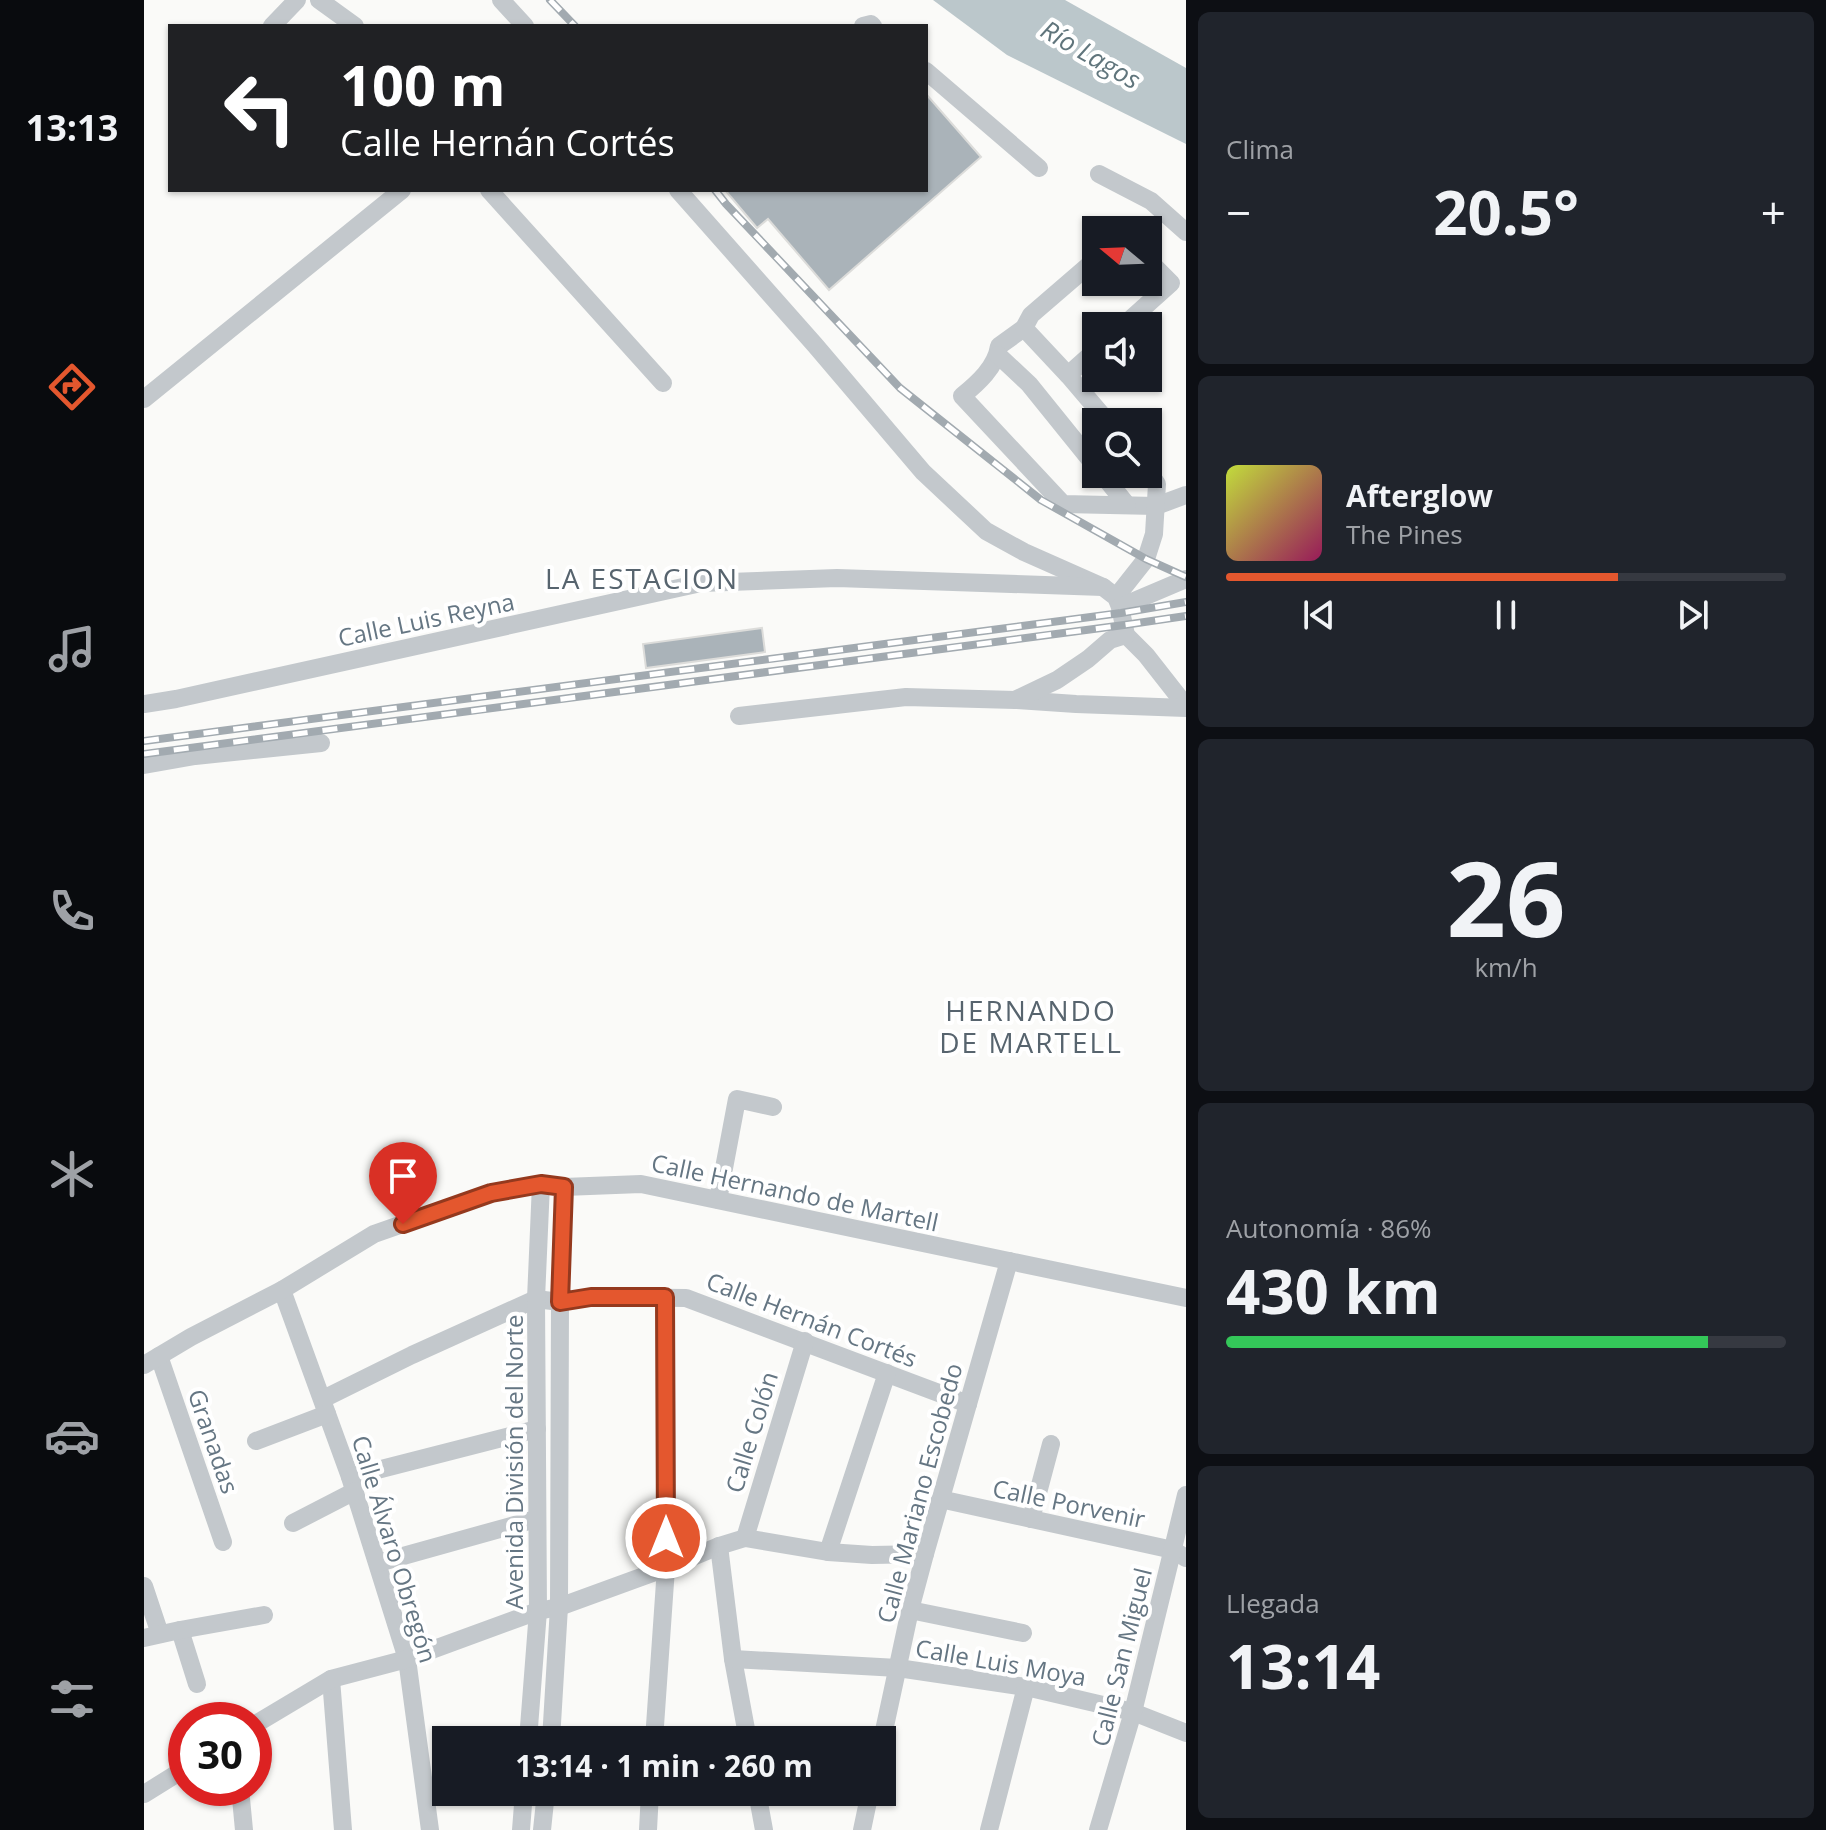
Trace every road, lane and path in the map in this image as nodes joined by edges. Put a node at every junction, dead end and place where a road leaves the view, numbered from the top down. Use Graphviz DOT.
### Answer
graph roads {
  1 [pos="297,0"];
  2 [pos="319,0"];
  3 [pos="501,0"];
  4 [pos="274,24"];
  5 [pos="352,24"];
  6 [pos="523,24"];
  7 [pos="928,73"];
  8 [pos="1039,168"];
  9 [pos="1099,174"];
  10 [pos="400,192"];
  11 [pos="491,192"];
  12 [pos="680,192"];
  13 [pos="1186,232"];
  14 [pos="1082,271"];
  15 [pos="1162,274"];
  16 [pos="1162,291"];
  17 [pos="1156,296"];
  18 [pos="1139,312"];
  19 [pos="1024,328"];
  20 [pos="998,355"];
  21 [pos="1082,362"];
  22 [pos="1068,375"];
  23 [pos="663,383"];
  24 [pos="144,399"];
  25 [pos="1096,408"];
  26 [pos="1082,450"];
  27 [pos="1113,488"];
  28 [pos="1157,488"];
  29 [pos="1186,495"];
  30 [pos="1127,505"];
  31 [pos="1156,506"];
  32 [pos="1186,579"];
  33 [pos="1113,597"];
  34 [pos="1126,635"];
  35 [pos="1015,700"];
  36 [pos="144,704"];
  37 [pos="1186,707"];
  38 [pos="739,716"];
  39 [pos="321,743"];
  40 [pos="144,765"];
  41 [pos="773,1107"];
  42 [pos="541,1184"];
  43 [pos="564,1187"];
  44 [pos="718,1200"];
  45 [pos="1009,1261"];
  46 [pos="282,1290"];
  47 [pos="665,1297"];
  48 [pos="1186,1298"];
  49 [pos="536,1299"];
  50 [pos="560,1302"];
  51 [pos="805,1341"];
  52 [pos="152,1360"];
  53 [pos="887,1373"];
  54 [pos="968,1404"];
  55 [pos="325,1407"];
  56 [pos="537,1429"];
  57 [pos="256,1441"];
  58 [pos="1051,1444"];
  59 [pos="353,1484"];
  60 [pos="1186,1495"];
  61 [pos="940,1499"];
  62 [pos="536,1519"];
  63 [pos="1031,1519"];
  64 [pos="293,1523"];
  65 [pos="745,1538"];
  66 [pos="223,1542"];
  67 [pos="719,1546"];
  68 [pos="828,1552"];
  69 [pos="925,1554"];
  70 [pos="1179,1554"];
  71 [pos="378,1563"];
  72 [pos="666,1568"];
  73 [pos="144,1586"];
  74 [pos="559,1607"];
  75 [pos="910,1610"];
  76 [pos="538,1611"];
  77 [pos="264,1615"];
  78 [pos="180,1630"];
  79 [pos="1023,1633"];
  80 [pos="152,1636"];
  81 [pos="407,1659"];
  82 [pos="733,1659"];
  83 [pos="898,1668"];
  84 [pos="331,1679"];
  85 [pos="197,1684"];
  86 [pos="1026,1687"];
  87 [pos="1133,1712"];
  88 [pos="272,1714"];
  89 [pos="529,1726"];
  90 [pos="552,1726"];
  91 [pos="655,1726"];
  92 [pos="745,1726"];
  93 [pos="885,1726"];
  94 [pos="1186,1733"];
  95 [pos="168,1777"];
  96 [pos="146,1789"];
  97 [pos="242,1806"];
  98 [pos="523,1806"];
  99 [pos="545,1806"];
  100 [pos="649,1806"];
  101 [pos="760,1806"];
  102 [pos="867,1806"];
  103 [pos="244,1830"];
  104 [pos="343,1830"];
  105 [pos="430,1830"];
  106 [pos="521,1830"];
  107 [pos="542,1830"];
  108 [pos="648,1830"];
  109 [pos="764,1830"];
  110 [pos="862,1830"];
  111 [pos="989,1830"];
  112 [pos="1098,1830"];
  1 -- 4 [label="street"];
  2 -- 5 [label="street"];
  3 -- 6 [label="street"];
  7 -- 8 [label="street"];
  9 -- 13 [label="street"];
  10 -- 24 [label="street"];
  11 -- 23 [label="street"];
  12 -- 33 [label="street"];
  14 -- 19 [label="street"];
  15 -- 16 [label="street"];
  17 -- 18 [label="street"];
  19 -- 20 [label="street"];
  19 -- 22 [label="street"];
  20 -- 26 [label="street"];
  20 -- 30 [label="street"];
  21 -- 22 [label="street"];
  22 -- 25 [label="street"];
  27 -- 30 [label="street"];
  28 -- 31 [label="street"];
  29 -- 31 [label="street"];
  30 -- 31 [label="street"];
  31 -- 33 [label="street"];
  32 -- 33 [label="street, Calle Luis Reyna"];
  33 -- 34 [label="street"];
  33 -- 36 [label="street, Calle Luis Reyna"];
  34 -- 35 [label="street"];
  34 -- 37 [label="street"];
  35 -- 37 [label="street"];
  35 -- 38 [label="street"];
  39 -- 40 [label="street"];
  41 -- 44 [label="street"];
  42 -- 43 [label="street, Calle Hernando de Martell"];
  42 -- 46 [label="street, Calle Hernando de Martell"];
  42 -- 49 [label="street, Avenida División del Norte"];
  43 -- 44 [label="street, Calle Hernando de Martell"];
  43 -- 50 [label="street, Avenida División del Norte"];
  44 -- 45 [label="street, Calle Hernando de Martell"];
  45 -- 48 [label="street, Calle Hernando de Martell"];
  45 -- 54 [label="street, Calle Mariano Escobedo"];
  46 -- 52 [label="street, Calle Hernando de Martell"];
  46 -- 55 [label="street, Calle Álvaro Obregón"];
  47 -- 50 [label="street, Calle Hernán Cortés"];
  47 -- 51 [label="street, Calle Hernán Cortés"];
  47 -- 72 [label="street"];
  49 -- 50 [label="street, Calle Hernán Cortés"];
  49 -- 55 [label="street"];
  49 -- 56 [label="street, Avenida División del Norte"];
  50 -- 74 [label="street, Avenida División del Norte"];
  51 -- 53 [label="street, Calle Hernán Cortés"];
  51 -- 65 [label="street, Calle Colón"];
  52 -- 66 [label="street, Granadas"];
  53 -- 54 [label="street, Calle Hernán Cortés"];
  53 -- 68 [label="street"];
  54 -- 61 [label="street, Calle Mariano Escobedo"];
  55 -- 57 [label="street"];
  55 -- 59 [label="street, Calle Álvaro Obregón"];
  56 -- 59 [label="street"];
  56 -- 62 [label="street, Avenida División del Norte"];
  58 -- 63 [label="street"];
  59 -- 64 [label="street"];
  59 -- 71 [label="street, Calle Álvaro Obregón"];
  60 -- 70 [label="street, Calle San Miguel"];
  61 -- 63 [label="street, Calle Porvenir"];
  61 -- 69 [label="street, Calle Mariano Escobedo"];
  62 -- 71 [label="street"];
  62 -- 76 [label="street, Avenida División del Norte"];
  63 -- 70 [label="street, Calle Porvenir"];
  65 -- 67 [label="street"];
  65 -- 68 [label="street"];
  67 -- 72 [label="street"];
  67 -- 82 [label="street"];
  68 -- 69 [label="street"];
  69 -- 75 [label="street, Calle Mariano Escobedo"];
  70 -- 87 [label="street, Calle San Miguel"];
  71 -- 81 [label="street, Calle Álvaro Obregón"];
  72 -- 74 [label="street"];
  72 -- 91 [label="street"];
  73 -- 80 [label="street"];
  74 -- 76 [label="street"];
  74 -- 90 [label="street, Avenida División del Norte"];
  75 -- 79 [label="street"];
  75 -- 83 [label="street, Calle Mariano Escobedo"];
  76 -- 81 [label="street"];
  76 -- 89 [label="street, Avenida División del Norte"];
  77 -- 78 [label="street"];
  78 -- 80 [label="street"];
  78 -- 85 [label="street"];
  81 -- 84 [label="street"];
  81 -- 105 [label="street, Calle Álvaro Obregón"];
  82 -- 83 [label="street, Calle Luis Moya"];
  82 -- 92 [label="street"];
  83 -- 86 [label="street, Calle Luis Moya"];
  83 -- 93 [label="street, Calle Mariano Escobedo"];
  84 -- 88 [label="street"];
  84 -- 104 [label="street"];
  86 -- 87 [label="street, Calle Luis Moya"];
  86 -- 111 [label="street"];
  87 -- 94 [label="street, Calle Luis Moya"];
  87 -- 112 [label="street, Calle San Miguel"];
  95 -- 96 [label="street"];
  97 -- 103 [label="street"];
  98 -- 106 [label="street"];
  99 -- 107 [label="street"];
  100 -- 108 [label="street"];
  101 -- 109 [label="street"];
  102 -- 110 [label="street"];
}
